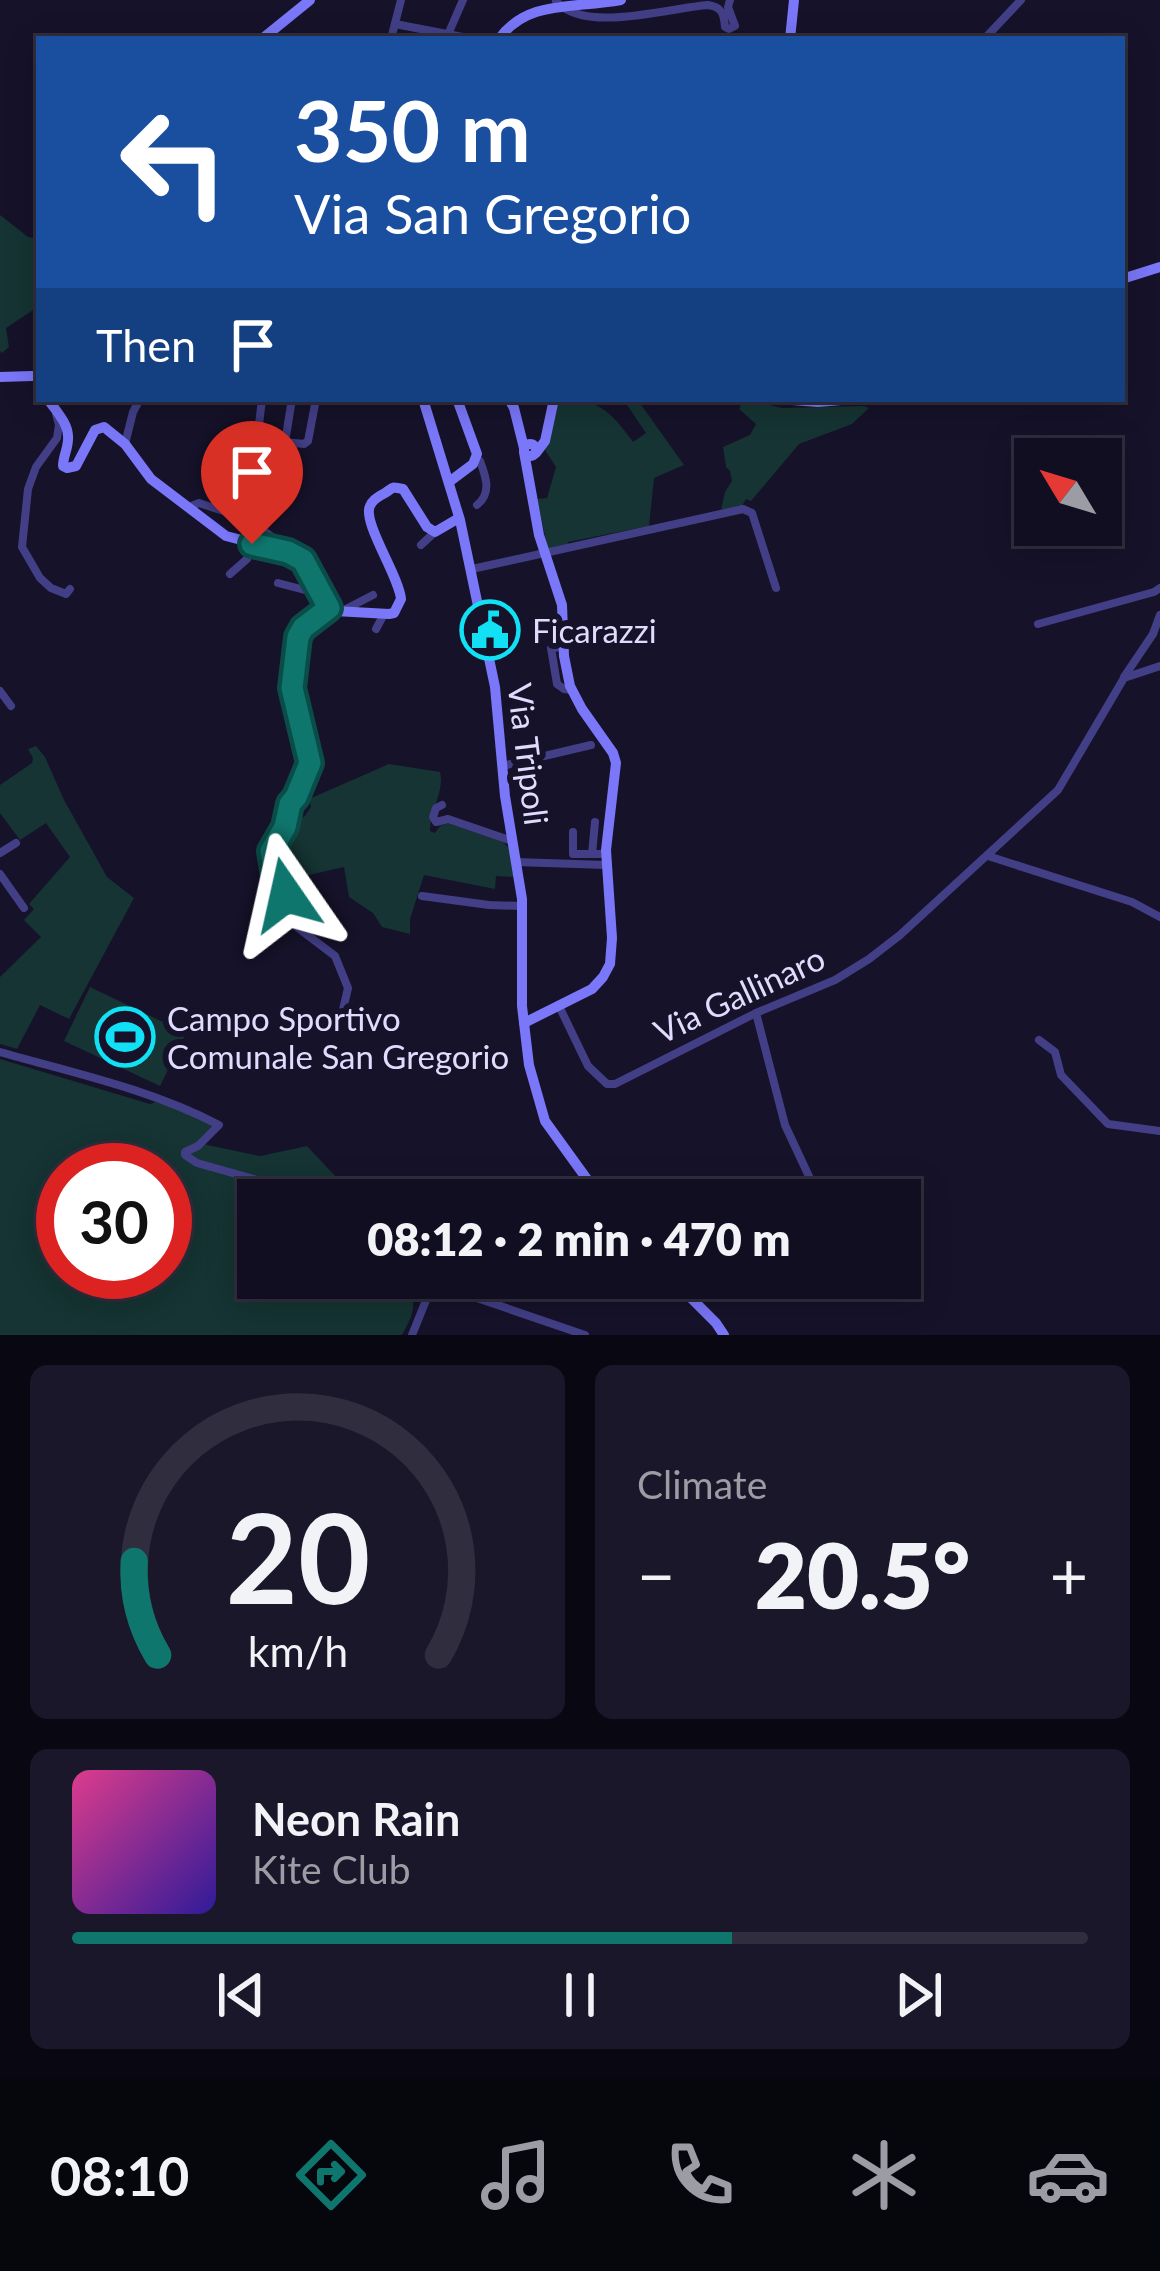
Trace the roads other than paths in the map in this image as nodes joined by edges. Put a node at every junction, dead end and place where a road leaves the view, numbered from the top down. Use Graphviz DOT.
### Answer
graph roads {
  1 [pos="310,0"];
  2 [pos="401,0"];
  3 [pos="463,0"];
  4 [pos="621,0"];
  5 [pos="730,0"];
  6 [pos="794,0"];
  7 [pos="1021,0"];
  8 [pos="556,1"];
  9 [pos="395,25"];
  10 [pos="266,36"];
  11 [pos="392,36"];
  12 [pos="447,36"];
  13 [pos="501,36"];
  14 [pos="790,36"];
  15 [pos="987,36"];
  16 [pos="1160,267"];
  17 [pos="1125,278"];
  18 [pos="36,376"];
  19 [pos="0,377"];
  20 [pos="50,402"];
  21 [pos="138,402"];
  22 [pos="262,402"];
  23 [pos="292,402"];
  24 [pos="315,402"];
  25 [pos="424,402"];
  26 [pos="458,402"];
  27 [pos="511,402"];
  28 [pos="553,402"];
  29 [pos="56,412"];
  30 [pos="125,444"];
  31 [pos="530,451"];
  32 [pos="475,459"];
  33 [pos="449,482"];
  34 [pos="477,505"];
  35 [pos="188,508"];
  36 [pos="459,518"];
  37 [pos="248,519"];
  38 [pos="435,532"];
  39 [pos="280,543"];
  40 [pos="252,544"];
  41 [pos="421,545"];
  42 [pos="544,554"];
  43 [pos="472,569"];
  44 [pos="230,574"];
  45 [pos="278,583"];
  46 [pos="776,588"];
  47 [pos="1160,588"];
  48 [pos="70,589"];
  49 [pos="320,594"];
  50 [pos="373,595"];
  51 [pos="329,608"];
  52 [pos="344,612"];
  53 [pos="384,614"];
  54 [pos="1160,615"];
  55 [pos="1038,624"];
  56 [pos="376,629"];
  57 [pos="1160,666"];
  58 [pos="1124,678"];
  59 [pos="0,691"];
  60 [pos="11,706"];
  61 [pos="591,745"];
  62 [pos="502,766"];
  63 [pos="442,805"];
  64 [pos="595,822"];
  65 [pos="573,832"];
  66 [pos="512,841"];
  67 [pos="16,843"];
  68 [pos="0,853"];
  69 [pos="988,856"];
  70 [pos="601,858"];
  71 [pos="516,862"];
  72 [pos="0,874"];
  73 [pos="12,890"];
  74 [pos="0,892"];
  75 [pos="422,896"];
  76 [pos="522,906"];
  77 [pos="25,908"];
  78 [pos="1160,917"];
  79 [pos="560,1006"];
  80 [pos="756,1013"];
  81 [pos="524,1023"];
  82 [pos="361,1030"];
  83 [pos="1040,1040"];
  84 [pos="0,1052"];
  85 [pos="1160,1131"];
  86 [pos="252,1179"];
  87 [pos="587,1179"];
  88 [pos="807,1179"];
  89 [pos="425,1299"];
  90 [pos="483,1299"];
  91 [pos="692,1299"];
  92 [pos="412,1335"];
  93 [pos="585,1335"];
  94 [pos="724,1335"];
  1 -- 10 [label="street"];
  2 -- 9 [label="street"];
  3 -- 12 [label="street"];
  4 -- 8 [label="street"];
  5 -- 8 [label="street"];
  6 -- 14 [label="street"];
  7 -- 15 [label="street"];
  8 -- 13 [label="street"];
  9 -- 11 [label="street"];
  9 -- 12 [label="street"];
  16 -- 17 [label="street"];
  18 -- 19 [label="street"];
  20 -- 29 [label="street"];
  21 -- 30 [label="street"];
  22 -- 37 [label="street"];
  23 -- 24 [label="street"];
  25 -- 33 [label="street, Via Tripoli"];
  26 -- 32 [label="street"];
  27 -- 31 [label="street"];
  28 -- 31 [label="street"];
  29 -- 30 [label="street"];
  29 -- 48 [label="street"];
  30 -- 35 [label="street"];
  31 -- 42 [label="street"];
  32 -- 33 [label="street"];
  32 -- 34 [label="street"];
  33 -- 36 [label="street, Via Tripoli"];
  35 -- 37 [label="street"];
  35 -- 40 [label="street"];
  36 -- 38 [label="street"];
  36 -- 43 [label="street, Via Tripoli"];
  37 -- 39 [label="street"];
  38 -- 41 [label="street"];
  38 -- 53 [label="street"];
  40 -- 44 [label="street"];
  40 -- 49 [label="street"];
  42 -- 43 [label="street"];
  42 -- 46 [label="street"];
  42 -- 70 [label="street"];
  43 -- 62 [label="street, Via Tripoli"];
  45 -- 49 [label="street"];
  47 -- 55 [label="street"];
  49 -- 51 [label="street"];
  50 -- 52 [label="street"];
  51 -- 52 [label="street"];
  51 -- 82 [label="street"];
  52 -- 53 [label="street"];
  53 -- 56 [label="street"];
  54 -- 58 [label="street, Via Gallinaro"];
  57 -- 58 [label="street"];
  58 -- 69 [label="street, Via Gallinaro"];
  59 -- 60 [label="street"];
  61 -- 62 [label="street"];
  62 -- 66 [label="street, Via Tripoli"];
  63 -- 66 [label="street"];
  64 -- 70 [label="street"];
  65 -- 70 [label="street"];
  66 -- 71 [label="street, Via Tripoli"];
  67 -- 68 [label="street"];
  69 -- 78 [label="street"];
  69 -- 80 [label="street, Via Gallinaro"];
  70 -- 71 [label="street"];
  70 -- 79 [label="street"];
  71 -- 76 [label="street, Via Tripoli"];
  72 -- 73 [label="street"];
  73 -- 74 [label="street"];
  73 -- 77 [label="street"];
  75 -- 76 [label="street"];
  76 -- 81 [label="street, Via Tripoli"];
  79 -- 80 [label="street, Via Gallinaro"];
  79 -- 81 [label="street"];
  80 -- 88 [label="street"];
  81 -- 87 [label="street, Via Tripoli"];
  83 -- 85 [label="street"];
  84 -- 86 [label="street"];
  89 -- 92 [label="street"];
  90 -- 93 [label="street"];
  91 -- 94 [label="street"];
}
